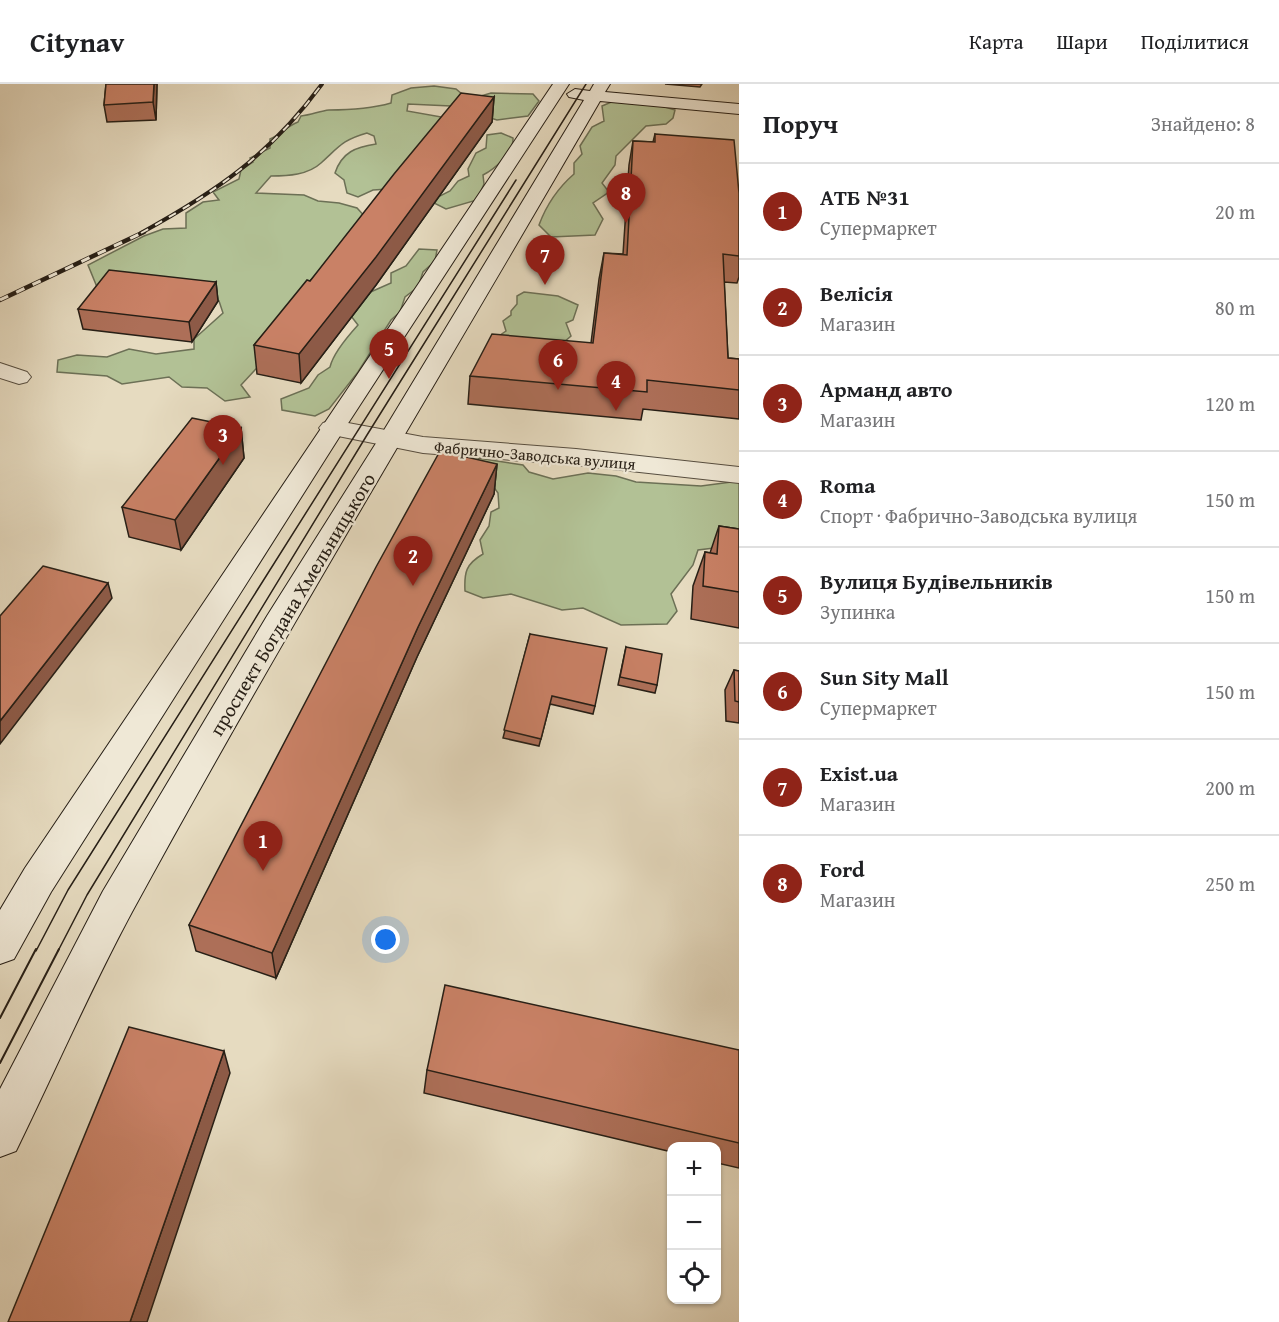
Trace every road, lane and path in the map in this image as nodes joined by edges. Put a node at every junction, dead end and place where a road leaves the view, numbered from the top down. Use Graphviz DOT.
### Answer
graph roads {
  1 [pos="558,88"];
  2 [pos="599,90"];
  3 [pos="739,109"];
  4 [pos="332,428"];
  5 [pos="391,440"];
  6 [pos="739,475"];
  7 [pos="0,946"];
  8 [pos="0,1135"];
  1 -- 2 [label="main road"];
  1 -- 4 [label="main road"];
  2 -- 3 [label="main road"];
  2 -- 5 [label="main road, проспект Богдана Хмельницького"];
  4 -- 5 [label="main road, Фабрично-Заводська вулиця"];
  4 -- 7 [label="main road"];
  5 -- 6 [label="main road, Фабрично-Заводська вулиця"];
  5 -- 8 [label="main road, проспект Богдана Хмельницького"];
}
